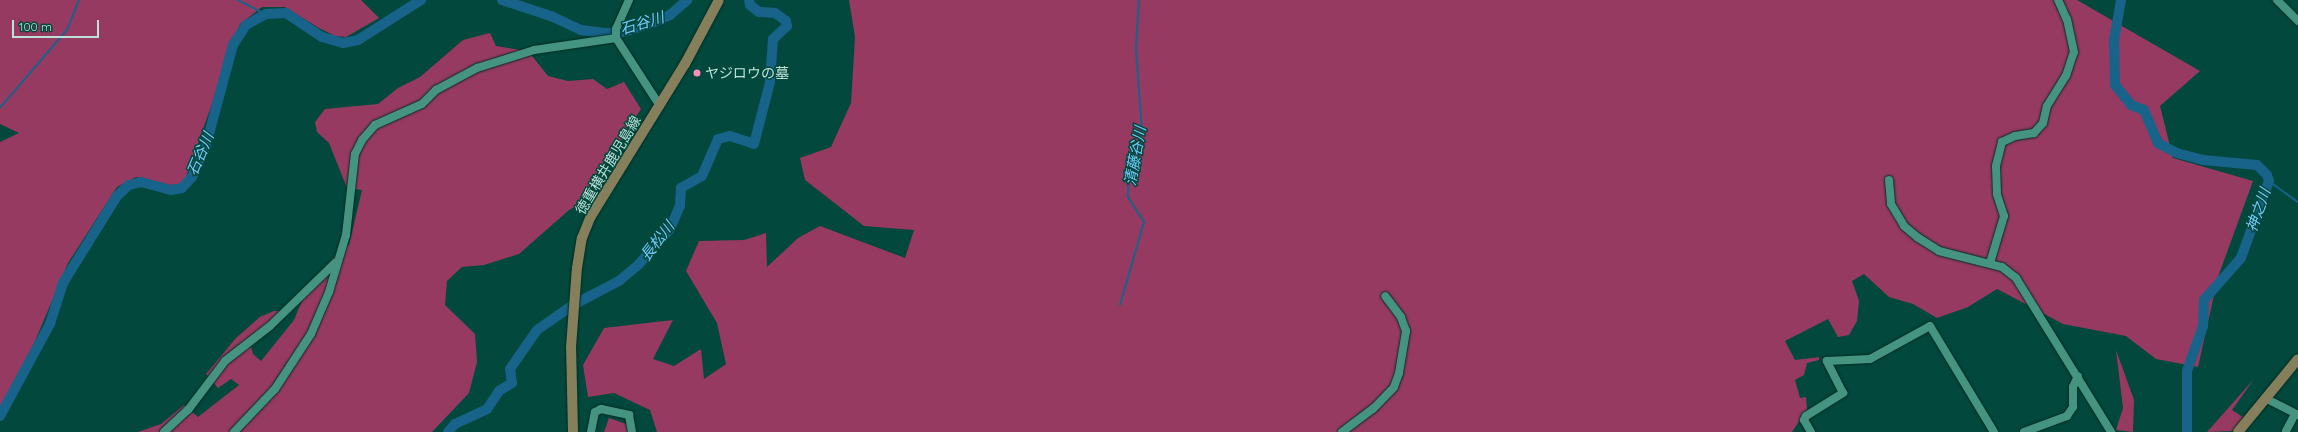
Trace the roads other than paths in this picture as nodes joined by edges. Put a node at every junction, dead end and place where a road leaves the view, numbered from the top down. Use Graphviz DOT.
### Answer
graph roads {
  1 [pos="629,0"];
  2 [pos="720,0"];
  3 [pos="2058,0"];
  4 [pos="2277,0"];
  5 [pos="2298,21"];
  6 [pos="616,38"];
  7 [pos="660,106"];
  8 [pos="1889,180"];
  9 [pos="336,262"];
  10 [pos="1990,263"];
  11 [pos="1385,296"];
  12 [pos="2298,358"];
  13 [pos="2078,376"];
  14 [pos="2265,398"];
  15 [pos="2297,415"];
  16 [pos="2286,431"];
  17 [pos="164,432"];
  18 [pos="234,432"];
  19 [pos="573,432"];
  20 [pos="591,432"];
  21 [pos="632,432"];
  22 [pos="1342,432"];
  23 [pos="1811,432"];
  24 [pos="1994,432"];
  25 [pos="2024,432"];
  26 [pos="2111,432"];
  27 [pos="2238,432"];
  1 -- 6 [label="street"];
  2 -- 7 [label="main road, 徳重横井鹿児島線"];
  3 -- 10 [label="street"];
  4 -- 5 [label="street"];
  6 -- 7 [label="street"];
  6 -- 9 [label="street"];
  7 -- 19 [label="main road, 徳重横井鹿児島線"];
  8 -- 10 [label="street"];
  9 -- 17 [label="street"];
  9 -- 18 [label="street"];
  10 -- 13 [label="street"];
  11 -- 22 [label="street"];
  12 -- 14 [label="main road"];
  13 -- 25 [label="street"];
  13 -- 26 [label="street"];
  14 -- 15 [label="street"];
  14 -- 27 [label="main road"];
  15 -- 16 [label="street"];
  20 -- 21 [label="street"];
  23 -- 24 [label="street"];
}
